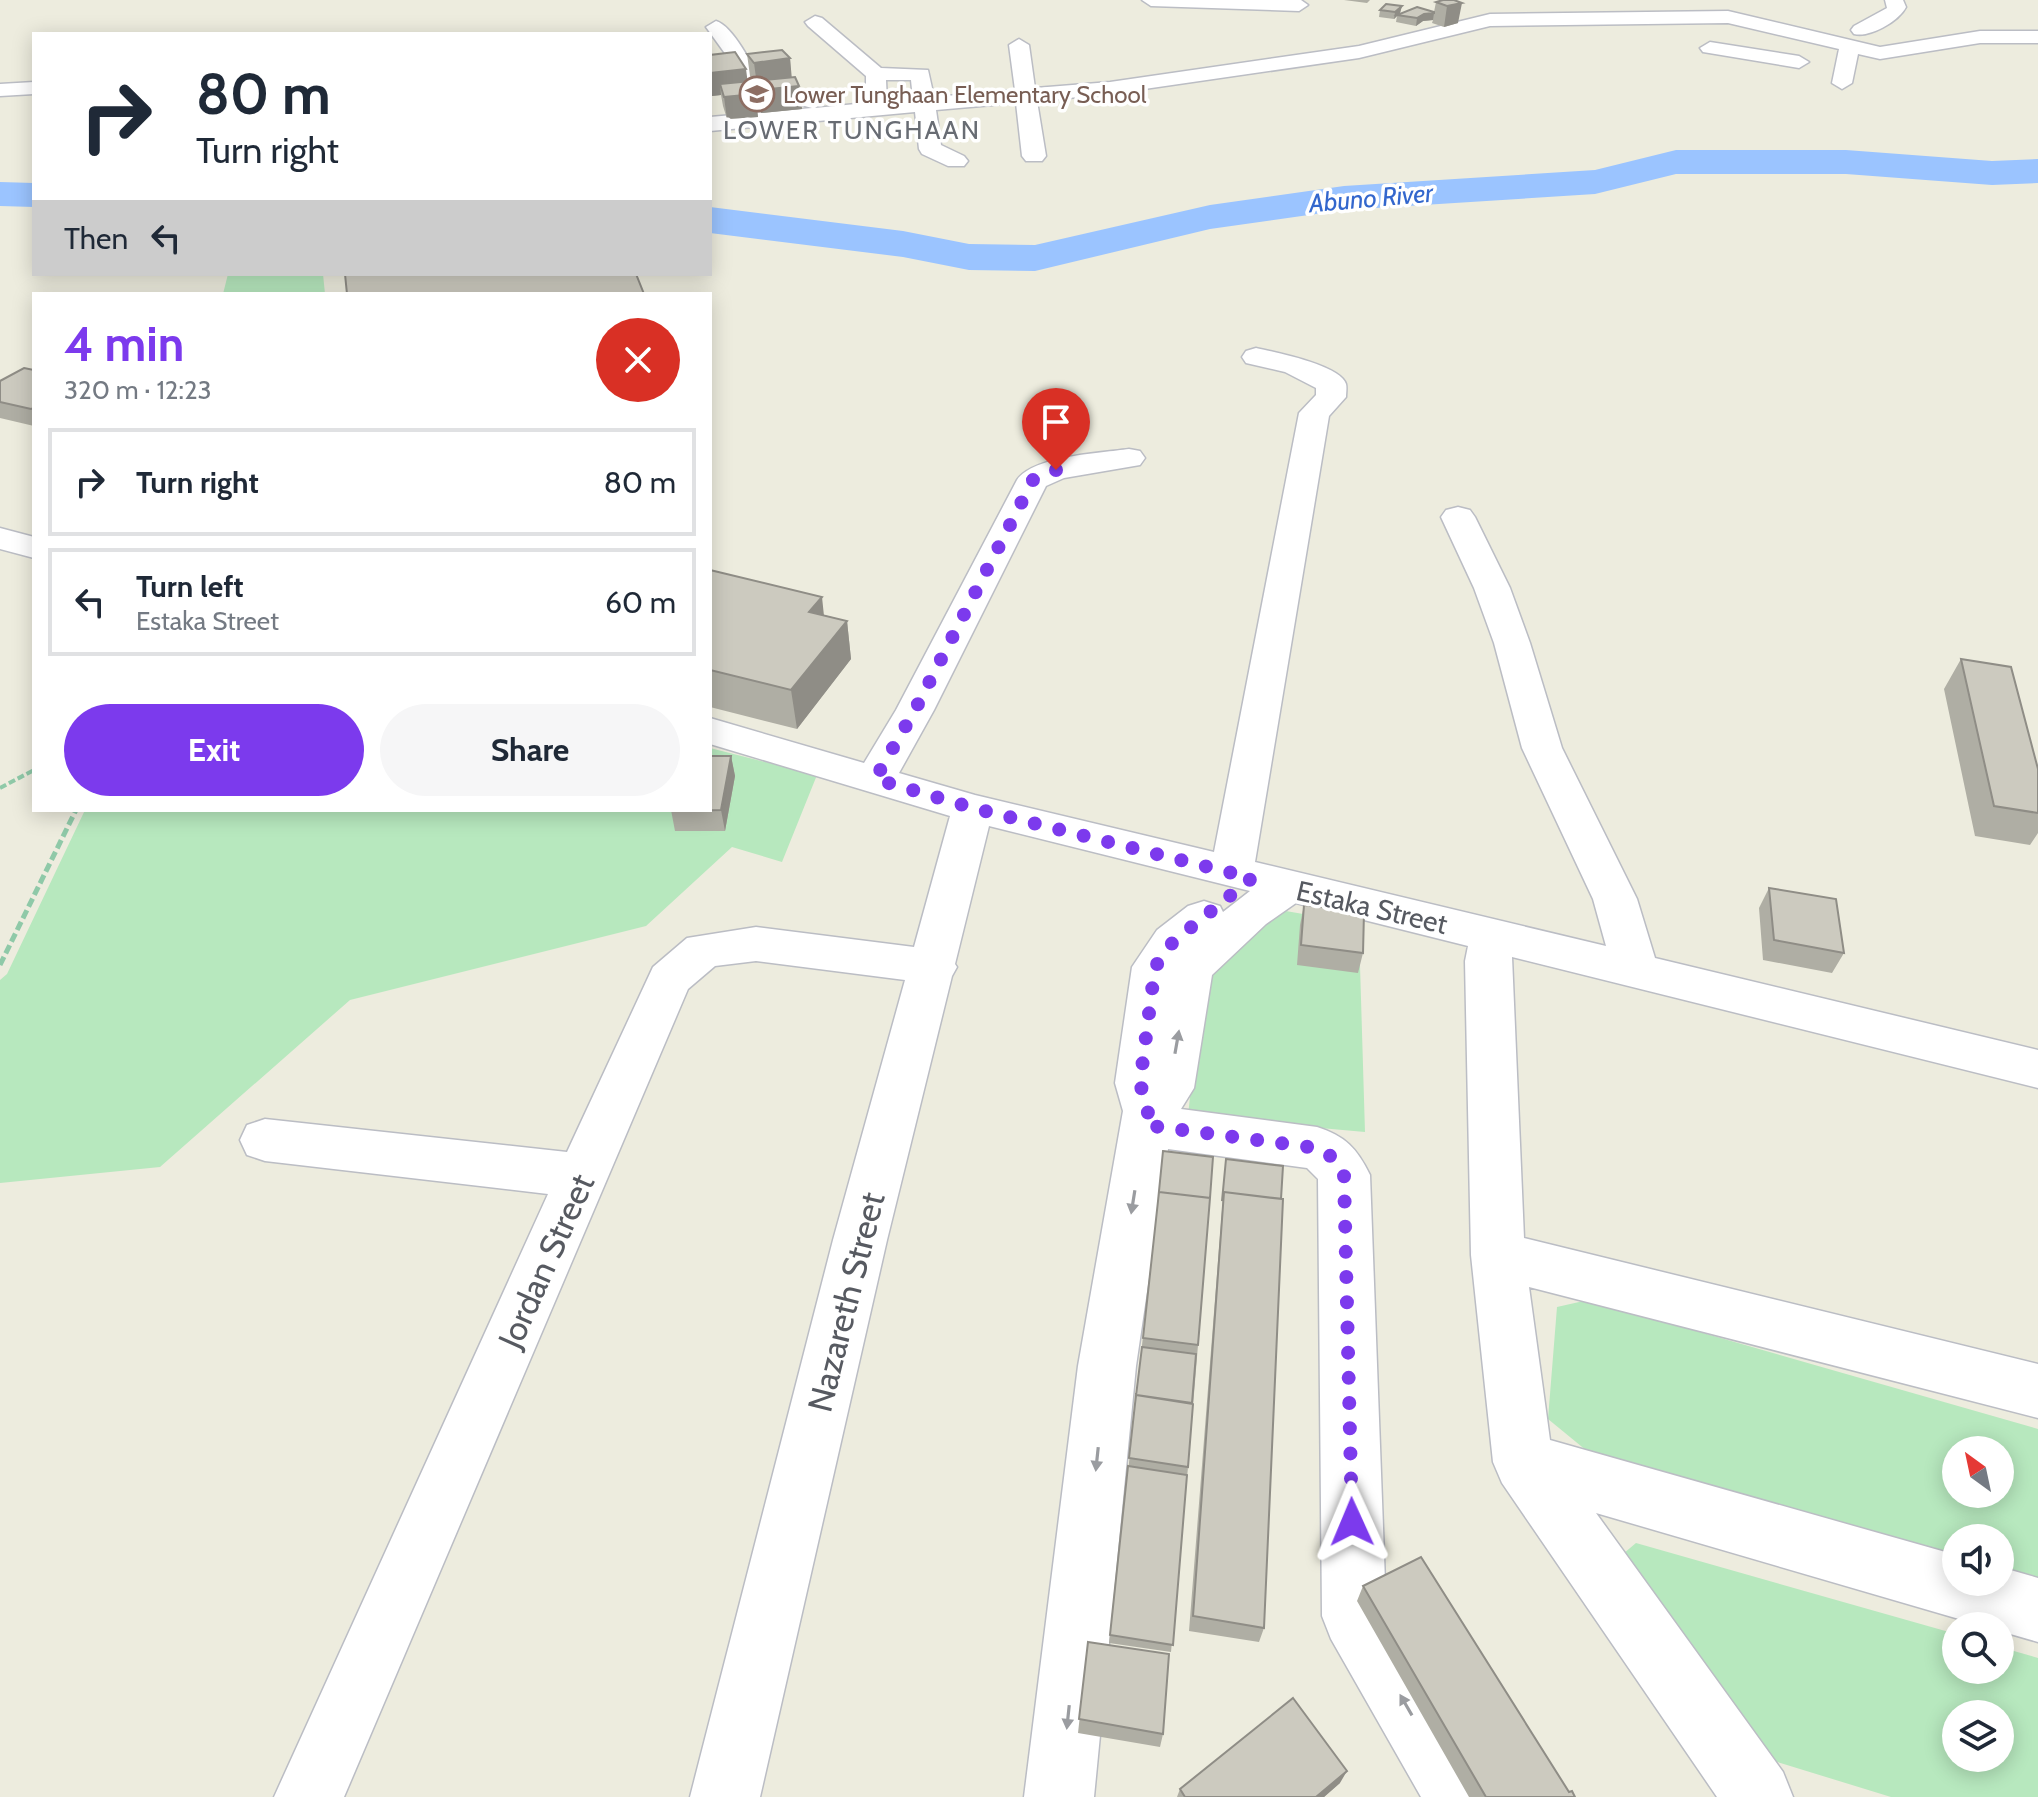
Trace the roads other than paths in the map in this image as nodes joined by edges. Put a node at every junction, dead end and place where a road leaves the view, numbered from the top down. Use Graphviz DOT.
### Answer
graph roads {
  1 [pos="1151,0"];
  2 [pos="1477,0"];
  3 [pos="1606,0"];
  4 [pos="1265,1"];
  5 [pos="1301,3"];
  6 [pos="1756,3"];
  7 [pos="1883,4"];
  8 [pos="1628,18"];
  9 [pos="1551,19"];
  10 [pos="815,22"];
  11 [pos="1744,22"];
  12 [pos="716,27"];
  13 [pos="1303,27"];
  14 [pos="2038,37"];
  15 [pos="1331,39"];
  16 [pos="1855,39"];
  17 [pos="1019,45"];
  18 [pos="1359,52"];
  19 [pos="876,74"];
  20 [pos="32,88"];
  21 [pos="0,90"];
  22 [pos="1027,96"];
  23 [pos="927,104"];
  24 [pos="876,109"];
  25 [pos="820,114"];
  26 [pos="757,120"];
  27 [pos="712,124"];
  28 [pos="712,134"];
  29 [pos="1034,156"];
  30 [pos="956,161"];
  31 [pos="1256,357"];
  32 [pos="1129,458"];
  33 [pos="1458,517"];
  34 [pos="712,732"];
  35 [pos="875,779"];
  36 [pos="973,808"];
  37 [pos="1258,880"];
  38 [pos="1493,936"];
  39 [pos="934,967"];
  40 [pos="1636,971"];
  41 [pos="2038,1069"];
  42 [pos="1147,1118"];
  43 [pos="265,1140"];
  44 [pos="584,1176"];
  45 [pos="1498,1255"];
  46 [pos="2038,1391"];
  47 [pos="1523,1462"];
  48 [pos="2038,1610"];
  49 [pos="1440,1789"];
  50 [pos="309,1797"];
  51 [pos="725,1797"];
  52 [pos="1059,1797"];
  53 [pos="1758,1797"];
  1 -- 4 [label="street"];
  2 -- 9 [label="street"];
  3 -- 8 [label="street"];
  4 -- 5 [label="street"];
  5 -- 13 [label="street"];
  6 -- 16 [label="street"];
  7 -- 16 [label="street"];
  8 -- 9 [label="street"];
  8 -- 11 [label="street"];
  9 -- 18 [label="street"];
  10 -- 19 [label="street"];
  11 -- 16 [label="street"];
  11 -- 16 [label="street"];
  12 -- 25 [label="street"];
  14 -- 16 [label="street"];
  15 -- 18 [label="street"];
  17 -- 22 [label="street"];
  18 -- 22 [label="street"];
  19 -- 23 [label="street"];
  19 -- 24 [label="street"];
  20 -- 21 [label="street"];
  22 -- 23 [label="street"];
  22 -- 29 [label="street"];
  23 -- 24 [label="street"];
  23 -- 30 [label="street"];
  24 -- 25 [label="street"];
  25 -- 26 [label="street"];
  26 -- 27 [label="street"];
  26 -- 28 [label="street"];
  31 -- 37 [label="street"];
  32 -- 35 [label="street"];
  33 -- 40 [label="street"];
  34 -- 35 [label="street, Estaka Street"];
  35 -- 36 [label="street, Estaka Street"];
  36 -- 37 [label="street, Estaka Street"];
  36 -- 39 [label="street, Nazareth Street"];
  37 -- 38 [label="street, Estaka Street"];
  37 -- 42 [label="street"];
  38 -- 40 [label="street, Estaka Street"];
  38 -- 45 [label="street"];
  39 -- 44 [label="street, Jordan Street"];
  39 -- 51 [label="street, Nazareth Street"];
  40 -- 41 [label="street, Estaka Street"];
  49 -- 42 [label="street, one-way"];
  42 -- 52 [label="street, one-way"];
  43 -- 44 [label="street"];
  44 -- 50 [label="street, Jordan Street"];
  45 -- 46 [label="street"];
  45 -- 47 [label="street"];
  47 -- 48 [label="street"];
  47 -- 53 [label="street"];
}
